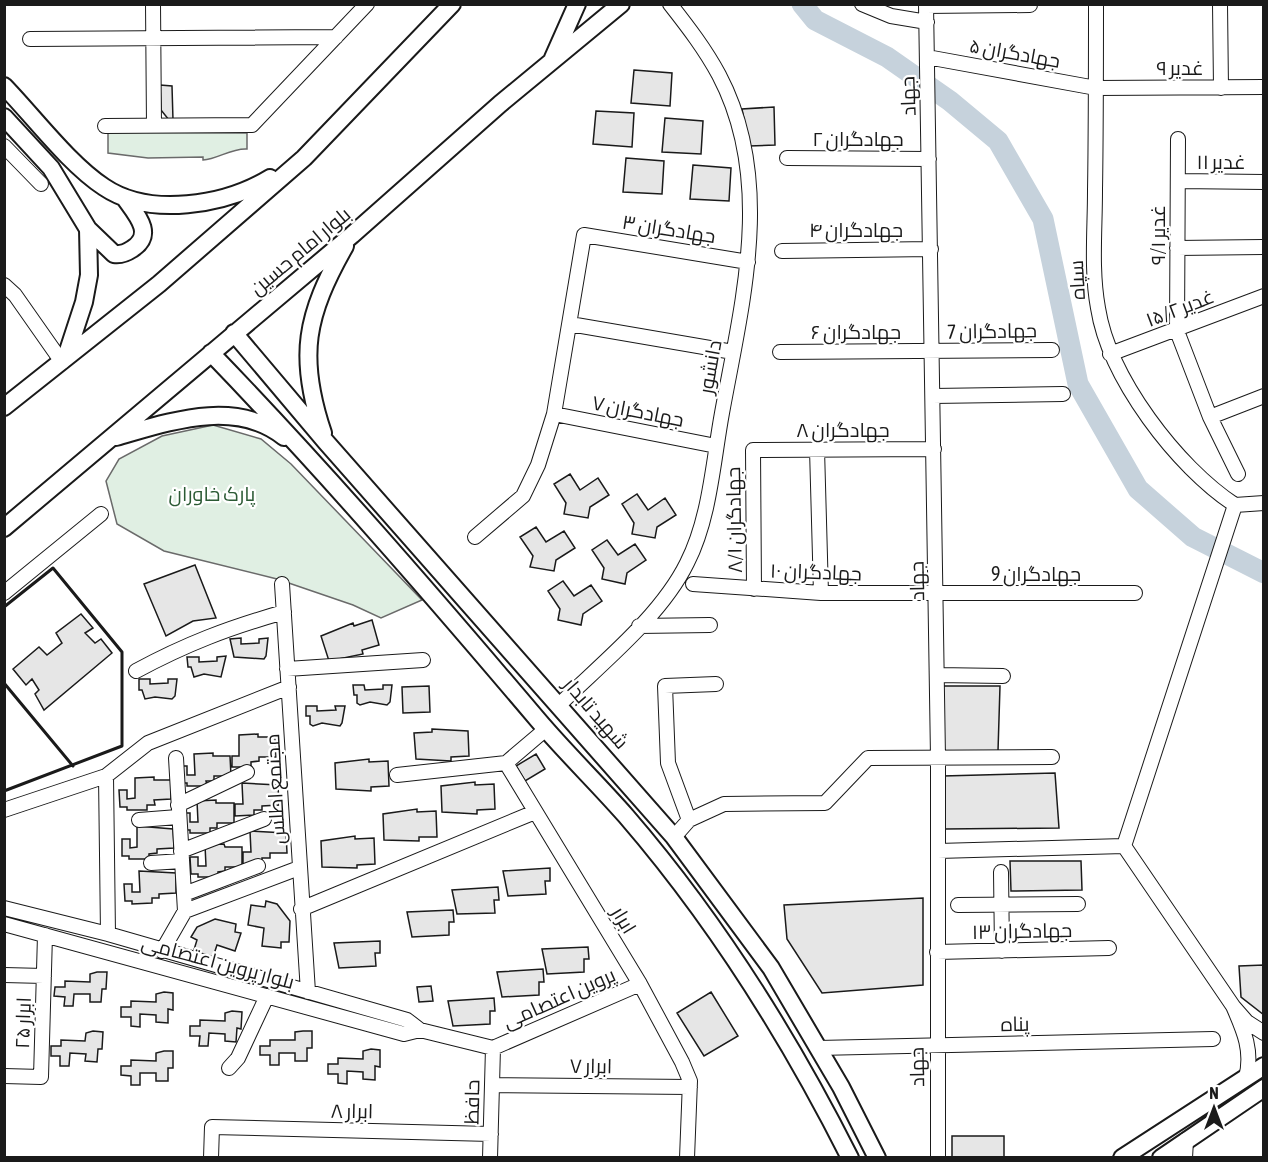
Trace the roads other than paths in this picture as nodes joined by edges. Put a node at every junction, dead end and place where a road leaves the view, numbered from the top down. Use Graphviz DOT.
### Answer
graph roads {
  1 [pos="153,4"];
  2 [pos="367,4"];
  3 [pos="452,4"];
  4 [pos="468,4"];
  5 [pos="577,4"];
  6 [pos="621,4"];
  7 [pos="670,4"];
  8 [pos="862,4"];
  9 [pos="1096,4"];
  10 [pos="1220,4"];
  11 [pos="926,5"];
  12 [pos="1030,5"];
  13 [pos="927,21"];
  14 [pos="336,37"];
  15 [pos="153,38"];
  16 [pos="30,39"];
  17 [pos="552,61"];
  18 [pos="927,62"];
  19 [pos="386,74"];
  20 [pos="4,86"];
  21 [pos="1263,87"];
  22 [pos="1096,88"];
  23 [pos="1221,88"];
  24 [pos="4,117"];
  25 [pos="105,126"];
  26 [pos="154,126"];
  27 [pos="1178,140"];
  28 [pos="4,146"];
  29 [pos="304,158"];
  30 [pos="787,158"];
  31 [pos="929,159"];
  32 [pos="1178,181"];
  33 [pos="1263,182"];
  34 [pos="41,184"];
  35 [pos="124,197"];
  36 [pos="88,229"];
  37 [pos="351,235"];
  38 [pos="1263,247"];
  39 [pos="1177,248"];
  40 [pos="931,249"];
  41 [pos="782,250"];
  42 [pos="748,262"];
  43 [pos="4,285"];
  44 [pos="1263,296"];
  45 [pos="570,324"];
  46 [pos="1177,331"];
  47 [pos="234,333"];
  48 [pos="1052,350"];
  49 [pos="932,351"];
  50 [pos="733,352"];
  51 [pos="780,352"];
  52 [pos="211,353"];
  53 [pos="1110,354"];
  54 [pos="63,360"];
  55 [pos="260,364"];
  56 [pos="240,384"];
  57 [pos="1063,394"];
  58 [pos="933,396"];
  59 [pos="1263,396"];
  60 [pos="4,407"];
  61 [pos="554,414"];
  62 [pos="1210,417"];
  63 [pos="109,439"];
  64 [pos="326,442"];
  65 [pos="716,446"];
  66 [pos="817,449"];
  67 [pos="934,449"];
  68 [pos="753,450"];
  69 [pos="310,457"];
  70 [pos="1238,474"];
  71 [pos="1263,503"];
  72 [pos="1234,505"];
  73 [pos="101,514"];
  74 [pos="4,528"];
  75 [pos="475,537"];
  76 [pos="438,567"];
  77 [pos="422,582"];
  78 [pos="282,584"];
  79 [pos="693,584"];
  80 [pos="7,586"];
  81 [pos="754,589"];
  82 [pos="821,593"];
  83 [pos="1135,593"];
  84 [pos="936,594"];
  85 [pos="284,612"];
  86 [pos="710,625"];
  87 [pos="639,626"];
  88 [pos="423,660"];
  89 [pos="288,669"];
  90 [pos="135,671"];
  91 [pos="937,675"];
  92 [pos="1003,676"];
  93 [pos="716,684"];
  94 [pos="289,687"];
  95 [pos="560,704"];
  96 [pos="546,729"];
  97 [pos="938,757"];
  98 [pos="1052,757"];
  99 [pos="176,758"];
  100 [pos="506,763"];
  101 [pos="247,772"];
  102 [pos="397,775"];
  103 [pos="106,776"];
  104 [pos="4,810"];
  105 [pos="178,811"];
  106 [pos="535,812"];
  107 [pos="264,819"];
  108 [pos="139,820"];
  109 [pos="688,820"];
  110 [pos="674,837"];
  111 [pos="1124,846"];
  112 [pos="938,851"];
  113 [pos="181,856"];
  114 [pos="151,863"];
  115 [pos="258,866"];
  116 [pos="299,868"];
  117 [pos="1001,872"];
  118 [pos="184,894"];
  119 [pos="1078,903"];
  120 [pos="958,905"];
  121 [pos="1002,905"];
  122 [pos="4,908"];
  123 [pos="301,909"];
  124 [pos="185,911"];
  125 [pos="4,924"];
  126 [pos="108,934"];
  127 [pos="45,935"];
  128 [pos="1109,948"];
  129 [pos="162,951"];
  130 [pos="1002,951"];
  131 [pos="937,952"];
  132 [pos="4,975"];
  133 [pos="44,976"];
  134 [pos="640,984"];
  135 [pos="308,992"];
  136 [pos="267,996"];
  137 [pos="1233,1006"];
  138 [pos="420,1030"];
  139 [pos="1263,1033"];
  140 [pos="1212,1039"];
  141 [pos="936,1045"];
  142 [pos="493,1048"];
  143 [pos="818,1048"];
  144 [pos="1263,1066"];
  145 [pos="229,1068"];
  146 [pos="4,1076"];
  147 [pos="1246,1078"];
  148 [pos="492,1085"];
  149 [pos="690,1087"];
  150 [pos="1263,1088"];
  151 [pos="491,1134"];
  152 [pos="1186,1140"];
  153 [pos="211,1158"];
  154 [pos="490,1158"];
  155 [pos="687,1158"];
  156 [pos="850,1158"];
  157 [pos="878,1158"];
  158 [pos="938,1158"];
  159 [pos="1122,1158"];
  160 [pos="1161,1158"];
  161 [pos="1185,1158"];
  1 -- 15 [label="street"];
  2 -- 14 [label="street"];
  3 -- 19 [label="main road"];
  4 -- 19 [label="main road"];
  5 -- 17 [label="main road"];
  6 -- 17 [label="main road, بلوار امام حسین"];
  7 -- 42 [label="street, دانشور"];
  8 -- 13 [label="street"];
  9 -- 22 [label="street, سپاه"];
  10 -- 23 [label="street"];
  11 -- 12 [label="street"];
  11 -- 13 [label="street, جهاد"];
  13 -- 18 [label="street, جهاد"];
  14 -- 15 [label="street"];
  14 -- 26 [label="street"];
  15 -- 16 [label="street"];
  15 -- 26 [label="street"];
  17 -- 37 [label="main road, بلوار امام حسین"];
  18 -- 22 [label="street, جهادگران ۵"];
  18 -- 31 [label="street, جهاد"];
  19 -- 29 [label="main road"];
  20 -- 35 [label="main road"];
  21 -- 23 [label="street, غدیر ۹"];
  22 -- 23 [label="street, غدیر ۹"];
  22 -- 53 [label="street, سپاه"];
  24 -- 36 [label="main road"];
  25 -- 26 [label="street"];
  27 -- 32 [label="street, غدیر ۹/۱"];
  28 -- 34 [label="street"];
  29 -- 35 [label="main road"];
  29 -- 54 [label="main road"];
  30 -- 31 [label="street, جهادگران ۲"];
  31 -- 40 [label="street, جهاد"];
  32 -- 33 [label="street, غدیر ۱۱"];
  32 -- 39 [label="street, غدیر ۹/۱"];
  35 -- 36 [label="main road"];
  36 -- 54 [label="main road"];
  37 -- 47 [label="main road, بلوار امام حسین"];
  37 -- 64 [label="main road"];
  38 -- 39 [label="street"];
  39 -- 46 [label="street, غدیر ۹/۱"];
  40 -- 41 [label="street, جهادگران ۴"];
  40 -- 49 [label="street, جهاد"];
  42 -- 45 [label="street, جهادگران ۳"];
  42 -- 50 [label="street, دانشور"];
  43 -- 54 [label="street"];
  44 -- 46 [label="street, غدیر ۱۵/۲"];
  45 -- 50 [label="street"];
  45 -- 61 [label="street"];
  46 -- 53 [label="street, غدیر ۱۵/۲"];
  46 -- 62 [label="street"];
  47 -- 52 [label="main road, بلوار امام حسین"];
  47 -- 55 [label="main road, شهید تابدار"];
  48 -- 49 [label="street, جهادگران 7"];
  49 -- 51 [label="street, جهادگران ۶"];
  49 -- 58 [label="street, جهاد"];
  50 -- 65 [label="street, دانشور"];
  52 -- 56 [label="main road"];
  52 -- 63 [label="main road, بلوار امام حسین"];
  53 -- 72 [label="street, سپاه"];
  54 -- 60 [label="main road"];
  55 -- 56 [label="main road"];
  55 -- 64 [label="main road, شهید تابدار"];
  56 -- 69 [label="main road"];
  57 -- 58 [label="street"];
  58 -- 67 [label="street, جهاد"];
  59 -- 62 [label="street"];
  61 -- 65 [label="street, جهادگران ۷"];
  61 -- 75 [label="street"];
  62 -- 70 [label="street"];
  63 -- 69 [label="main road"];
  63 -- 74 [label="main road, بلوار امام حسین"];
  64 -- 76 [label="main road, شهید تابدار"];
  65 -- 87 [label="street, دانشور"];
  66 -- 67 [label="street, جهادگران ۸"];
  66 -- 68 [label="street, جهادگران ۸"];
  66 -- 82 [label="street"];
  67 -- 84 [label="street, جهاد"];
  68 -- 81 [label="street, جهادگران ۸/۱"];
  69 -- 77 [label="main road"];
  71 -- 72 [label="street"];
  72 -- 111 [label="street"];
  73 -- 80 [label="street"];
  76 -- 77 [label="main road"];
  76 -- 95 [label="main road, شهید تابدار"];
  77 -- 96 [label="main road"];
  78 -- 85 [label="street, مجتمع اطلس"];
  79 -- 81 [label="street, جهادگران ۱۰"];
  81 -- 82 [label="street, جهادگران ۱۰"];
  82 -- 84 [label="street, جهادگران ۱۰"];
  83 -- 84 [label="street, جهادگران 9"];
  84 -- 91 [label="street, جهاد"];
  85 -- 89 [label="street, مجتمع اطلس"];
  85 -- 90 [label="street"];
  86 -- 87 [label="street"];
  87 -- 95 [label="street, دانشور"];
  88 -- 89 [label="street"];
  89 -- 94 [label="street, مجتمع اطلس"];
  91 -- 92 [label="street"];
  91 -- 97 [label="street, جهاد"];
  93 -- 109 [label="street"];
  94 -- 103 [label="street"];
  94 -- 116 [label="street, مجتمع اطلس"];
  95 -- 110 [label="main road, شهید تابدار"];
  96 -- 100 [label="street"];
  96 -- 156 [label="main road"];
  97 -- 98 [label="street"];
  97 -- 109 [label="street"];
  97 -- 112 [label="street, جهاد"];
  99 -- 105 [label="street"];
  100 -- 102 [label="street"];
  100 -- 106 [label="street, ابرار"];
  101 -- 105 [label="street"];
  103 -- 104 [label="street"];
  103 -- 126 [label="street"];
  105 -- 108 [label="street"];
  105 -- 113 [label="street"];
  106 -- 123 [label="street"];
  106 -- 134 [label="street, ابرار"];
  107 -- 113 [label="street"];
  109 -- 110 [label="street"];
  110 -- 143 [label="main road, شهید تابدار"];
  111 -- 112 [label="street"];
  111 -- 137 [label="street"];
  112 -- 131 [label="street, جهاد"];
  113 -- 114 [label="street"];
  113 -- 118 [label="street"];
  115 -- 118 [label="street"];
  116 -- 123 [label="street, مجتمع اطلس"];
  116 -- 124 [label="street"];
  117 -- 121 [label="street"];
  118 -- 124 [label="street"];
  119 -- 121 [label="street"];
  120 -- 121 [label="street"];
  121 -- 130 [label="street"];
  122 -- 126 [label="street, بلوار پروین اعتصامی"];
  123 -- 135 [label="street, مجتمع اطلس"];
  124 -- 129 [label="street"];
  125 -- 127 [label="street, بلوار پروین اعتصامی"];
  126 -- 129 [label="street, بلوار پروین اعتصامی"];
  127 -- 133 [label="street, ابرار ۲۵"];
  127 -- 136 [label="street, بلوار پروین اعتصامی"];
  128 -- 130 [label="street, جهادگران ۱۳"];
  129 -- 135 [label="street, بلوار پروین اعتصامی"];
  130 -- 131 [label="street, جهادگران ۱۳"];
  131 -- 141 [label="street, جهاد"];
  132 -- 133 [label="street"];
  133 -- 146 [label="street, ابرار ۲۵"];
  134 -- 142 [label="street, پروین اعتصامی"];
  134 -- 149 [label="street, ابرار"];
  135 -- 138 [label="street"];
  136 -- 138 [label="street, بلوار پروین اعتصامی"];
  136 -- 145 [label="street"];
  137 -- 139 [label="street"];
  137 -- 147 [label="street"];
  138 -- 142 [label="street"];
  140 -- 141 [label="street, پناه"];
  141 -- 143 [label="street, پناه"];
  141 -- 158 [label="street, جهاد"];
  142 -- 148 [label="street, حافظ"];
  143 -- 157 [label="main road, شهید تابدار"];
  144 -- 147 [label="main road"];
  147 -- 159 [label="main road"];
  148 -- 149 [label="street, ابرار ۷"];
  148 -- 151 [label="street, حافظ"];
  149 -- 155 [label="street, ابرار"];
  150 -- 152 [label="main road"];
  151 -- 153 [label="street, ابرار ۸"];
  151 -- 154 [label="street, حافظ"];
  152 -- 160 [label="main road"];
  152 -- 161 [label="street"];
}
